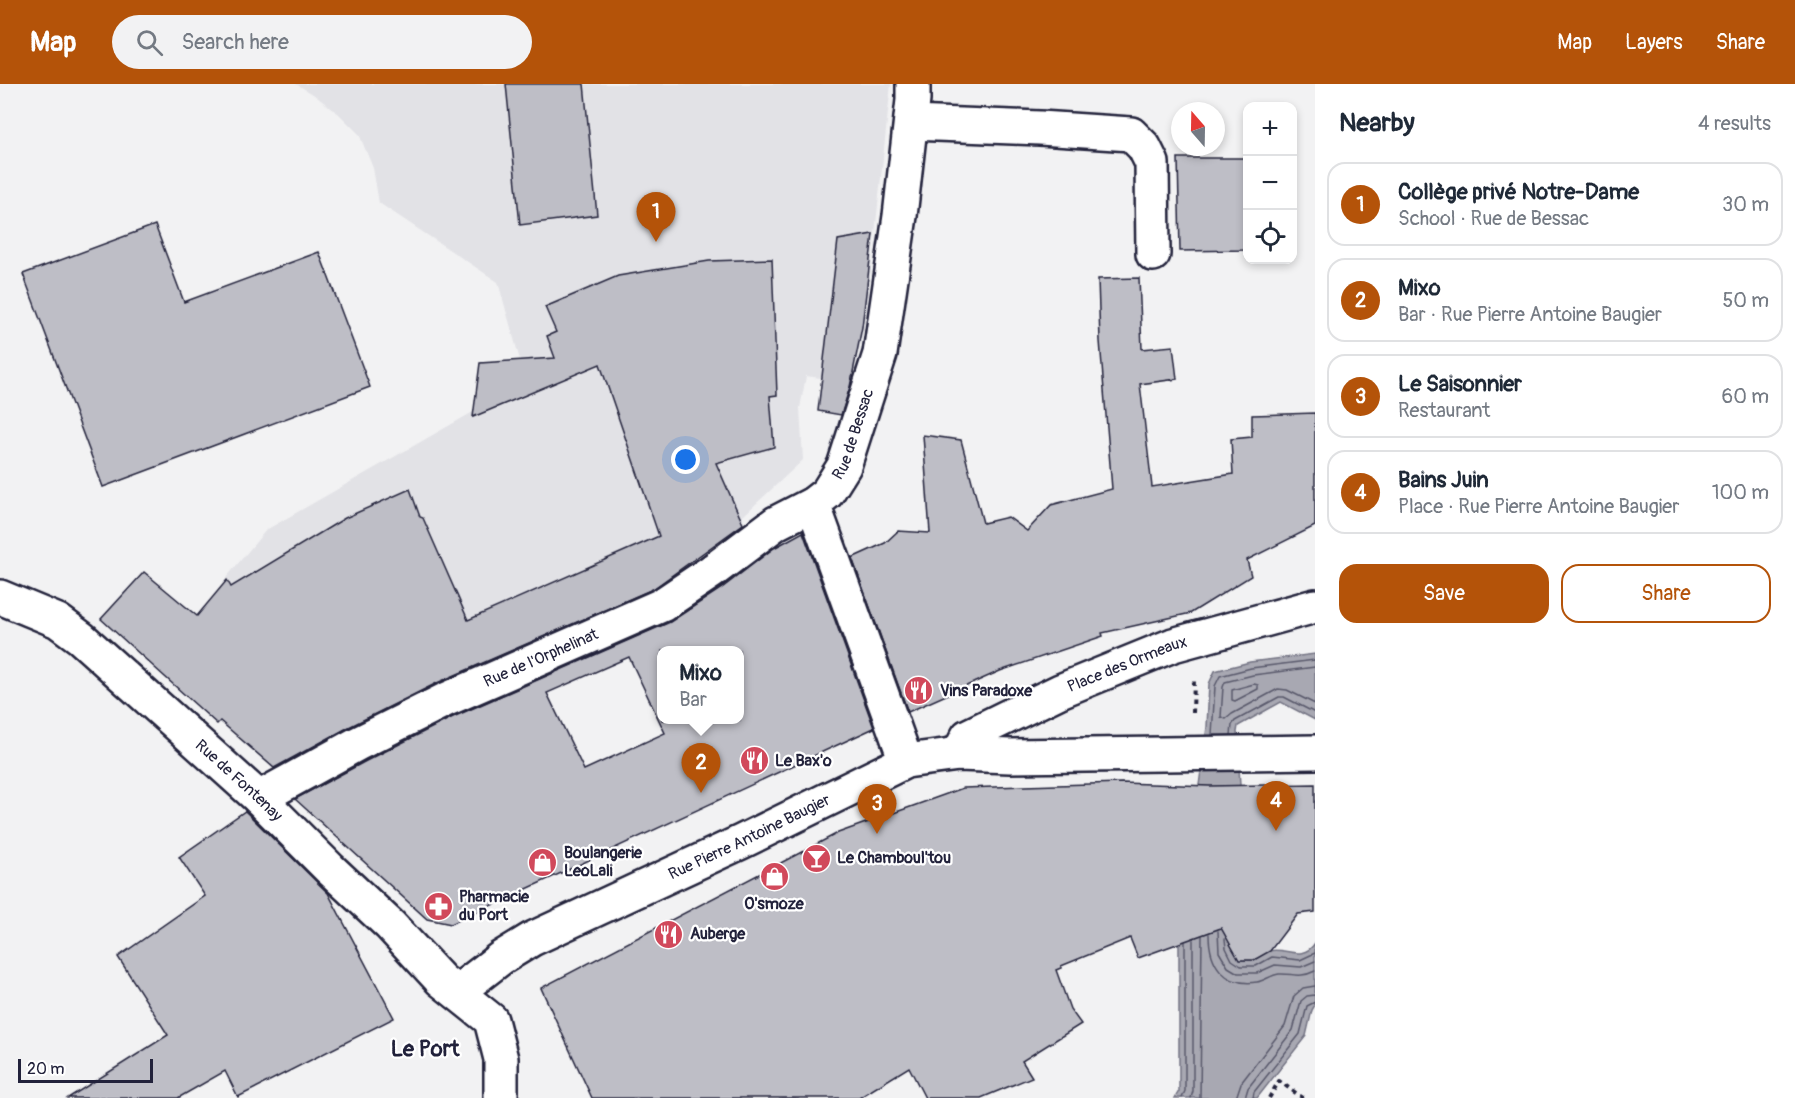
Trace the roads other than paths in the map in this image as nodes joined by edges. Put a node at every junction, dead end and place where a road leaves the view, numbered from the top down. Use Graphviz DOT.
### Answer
graph roads {
  1 [pos="913,84"];
  2 [pos="911,123"];
  3 [pos="1153,254"];
  4 [pos="813,504"];
  5 [pos="0,597"];
  6 [pos="1315,606"];
  7 [pos="1315,752"];
  8 [pos="959,754"];
  9 [pos="906,761"];
  10 [pos="259,798"];
  11 [pos="457,993"];
  12 [pos="501,1098"];
  1 -- 2 [label="street, Rue de Bessac"];
  2 -- 3 [label="street"];
  2 -- 4 [label="street, Rue de Bessac"];
  4 -- 9 [label="street"];
  4 -- 10 [label="street, Rue de l'Orphelinat"];
  5 -- 10 [label="street, Rue de Fontenay"];
  6 -- 8 [label="street, Place des Ormeaux"];
  7 -- 8 [label="street, Rue Pierre Antoine Baugier"];
  8 -- 9 [label="street, Rue Pierre Antoine Baugier"];
  9 -- 11 [label="street, Rue Pierre Antoine Baugier"];
  10 -- 11 [label="street, Rue de Fontenay"];
  11 -- 12 [label="street, Rue de Fontenay"];
}
